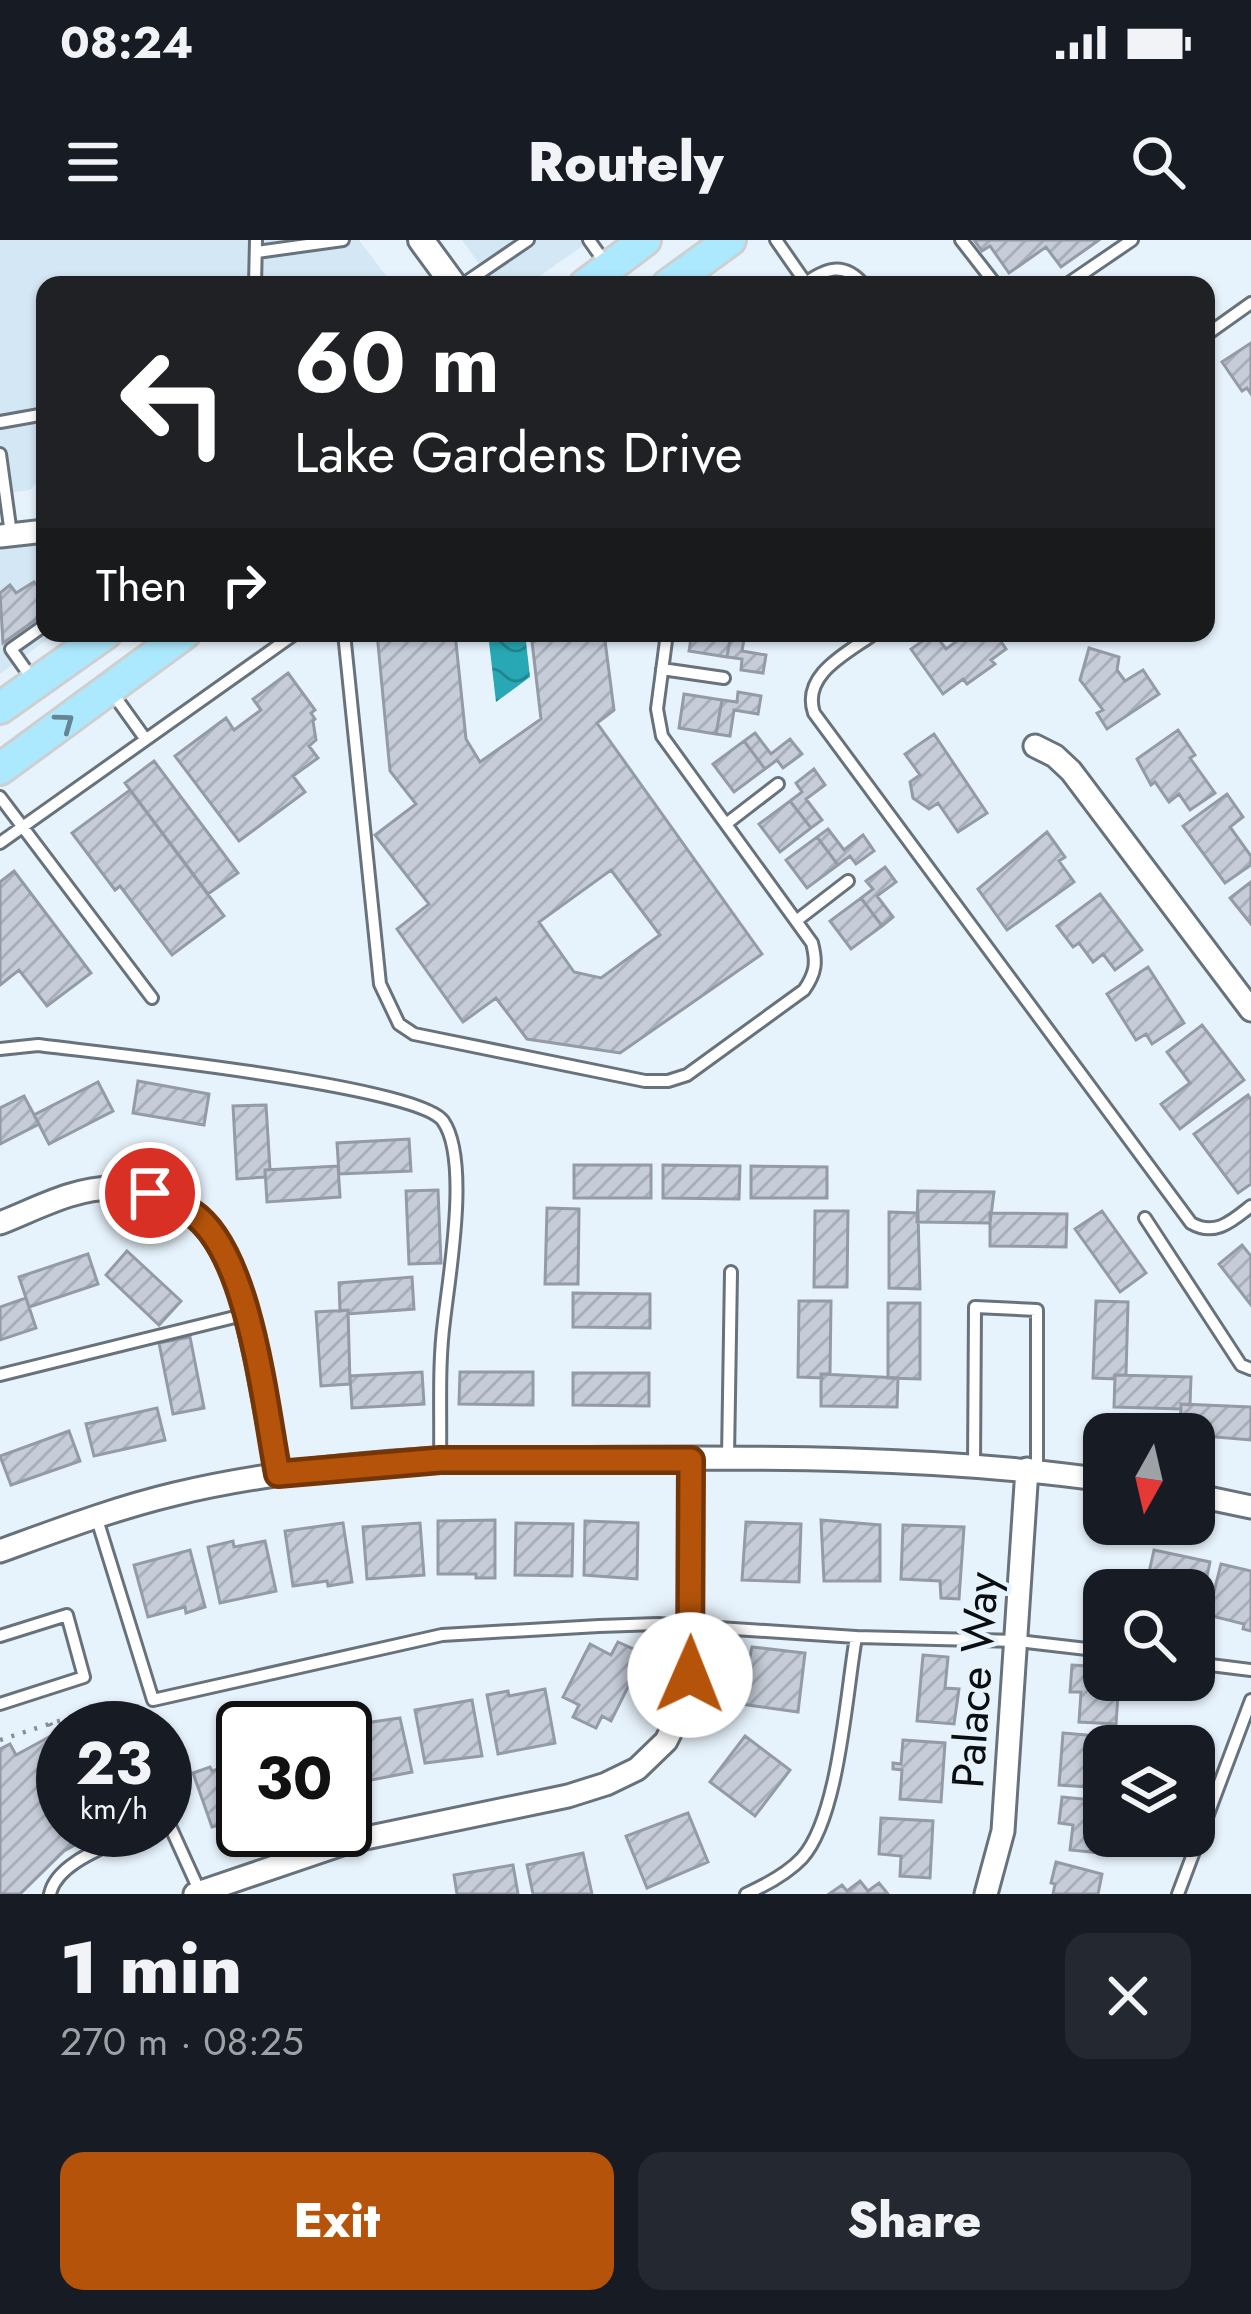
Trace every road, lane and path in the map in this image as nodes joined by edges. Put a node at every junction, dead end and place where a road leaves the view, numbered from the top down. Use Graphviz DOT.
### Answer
graph roads {
  1 [pos="343,240"];
  2 [pos="421,240"];
  3 [pos="528,240"];
  4 [pos="589,240"];
  5 [pos="645,240"];
  6 [pos="730,240"];
  7 [pos="776,240"];
  8 [pos="962,240"];
  9 [pos="1132,240"];
  10 [pos="256,246"];
  11 [pos="451,276"];
  12 [pos="472,276"];
  13 [pos="597,276"];
  14 [pos="680,276"];
  15 [pos="799,276"];
  16 [pos="815,276"];
  17 [pos="855,276"];
  18 [pos="989,276"];
  19 [pos="1079,276"];
  20 [pos="1251,303"];
  21 [pos="1215,329"];
  22 [pos="36,416"];
  23 [pos="0,422"];
  24 [pos="0,454"];
  25 [pos="36,532"];
  26 [pos="6,536"];
  27 [pos="36,631"];
  28 [pos="89,642"];
  29 [pos="173,642"];
  30 [pos="283,642"];
  31 [pos="345,642"];
  32 [pos="666,642"];
  33 [pos="863,642"];
  34 [pos="662,669"];
  35 [pos="724,678"];
  36 [pos="35,683"];
  37 [pos="109,689"];
  38 [pos="0,708"];
  39 [pos="144,737"];
  40 [pos="1035,746"];
  41 [pos="0,770"];
  42 [pos="778,784"];
  43 [pos="0,797"];
  44 [pos="726,824"];
  45 [pos="22,826"];
  46 [pos="0,843"];
  47 [pos="848,881"];
  48 [pos="796,921"];
  49 [pos="152,998"];
  50 [pos="1251,1010"];
  51 [pos="0,1048"];
  52 [pos="1251,1206"];
  53 [pos="1145,1218"];
  54 [pos="0,1223"];
  55 [pos="731,1272"];
  56 [pos="247,1314"];
  57 [pos="1251,1369"];
  58 [pos="0,1375"];
  59 [pos="440,1460"];
  60 [pos="691,1460"];
  61 [pos="728,1460"];
  62 [pos="974,1466"];
  63 [pos="1032,1470"];
  64 [pos="278,1474"];
  65 [pos="1083,1477"];
  66 [pos="1215,1500"];
  67 [pos="1251,1508"];
  68 [pos="97,1516"];
  69 [pos="0,1550"];
  70 [pos="691,1626"];
  71 [pos="0,1636"];
  72 [pos="856,1637"];
  73 [pos="1018,1641"];
  74 [pos="1083,1649"];
  75 [pos="1215,1666"];
  76 [pos="1251,1670"];
  77 [pos="1251,1700"];
  78 [pos="0,1704"];
  79 [pos="36,1726"];
  80 [pos="0,1740"];
  81 [pos="89,1857"];
  82 [pos="183,1857"];
  83 [pos="198,1893"];
  84 [pos="50,1894"];
  85 [pos="746,1894"];
  86 [pos="986,1894"];
  87 [pos="1178,1894"];
  1 -- 10 [label="lane"];
  2 -- 11 [label="street"];
  3 -- 12 [label="lane"];
  4 -- 13 [label="lane"];
  5 -- 13 [label="main road"];
  6 -- 14 [label="main road"];
  7 -- 15 [label="lane"];
  8 -- 18 [label="lane"];
  9 -- 19 [label="lane"];
  16 -- 17 [label="lane"];
  20 -- 21 [label="lane"];
  22 -- 23 [label="lane"];
  24 -- 26 [label="lane"];
  25 -- 26 [label="street"];
  27 -- 36 [label="lane"];
  28 -- 36 [label="main road"];
  29 -- 37 [label="main road"];
  30 -- 39 [label="lane"];
  31 -- 48 [label="lane"];
  32 -- 34 [label="lane"];
  33 -- 52 [label="lane"];
  34 -- 35 [label="lane"];
  34 -- 44 [label="lane"];
  36 -- 38 [label="main road"];
  37 -- 39 [label="lane"];
  41 -- 37 [label="main road, one-way"];
  39 -- 45 [label="lane"];
  40 -- 50 [label="street"];
  42 -- 44 [label="lane"];
  43 -- 45 [label="lane"];
  44 -- 48 [label="lane"];
  45 -- 46 [label="lane"];
  45 -- 49 [label="lane"];
  47 -- 48 [label="lane"];
  51 -- 59 [label="lane"];
  53 -- 57 [label="lane"];
  54 -- 56 [label="street"];
  55 -- 61 [label="lane"];
  56 -- 58 [label="lane"];
  56 -- 64 [label="street"];
  59 -- 60 [label="street"];
  59 -- 64 [label="street"];
  60 -- 61 [label="street"];
  60 -- 70 [label="street"];
  61 -- 62 [label="street"];
  62 -- 63 [label="street"];
  62 -- 63 [label="lane"];
  63 -- 65 [label="street"];
  63 -- 73 [label="street, Palace Way"];
  64 -- 68 [label="street"];
  66 -- 67 [label="street"];
  68 -- 69 [label="street"];
  68 -- 70 [label="lane"];
  70 -- 72 [label="lane"];
  70 -- 83 [label="street"];
  71 -- 78 [label="lane"];
  72 -- 73 [label="lane"];
  72 -- 85 [label="lane"];
  73 -- 74 [label="lane"];
  73 -- 86 [label="street, Palace Way"];
  75 -- 76 [label="lane"];
  77 -- 87 [label="lane"];
  79 -- 80 [label="path"];
  81 -- 84 [label="lane"];
  82 -- 83 [label="lane"];
}
